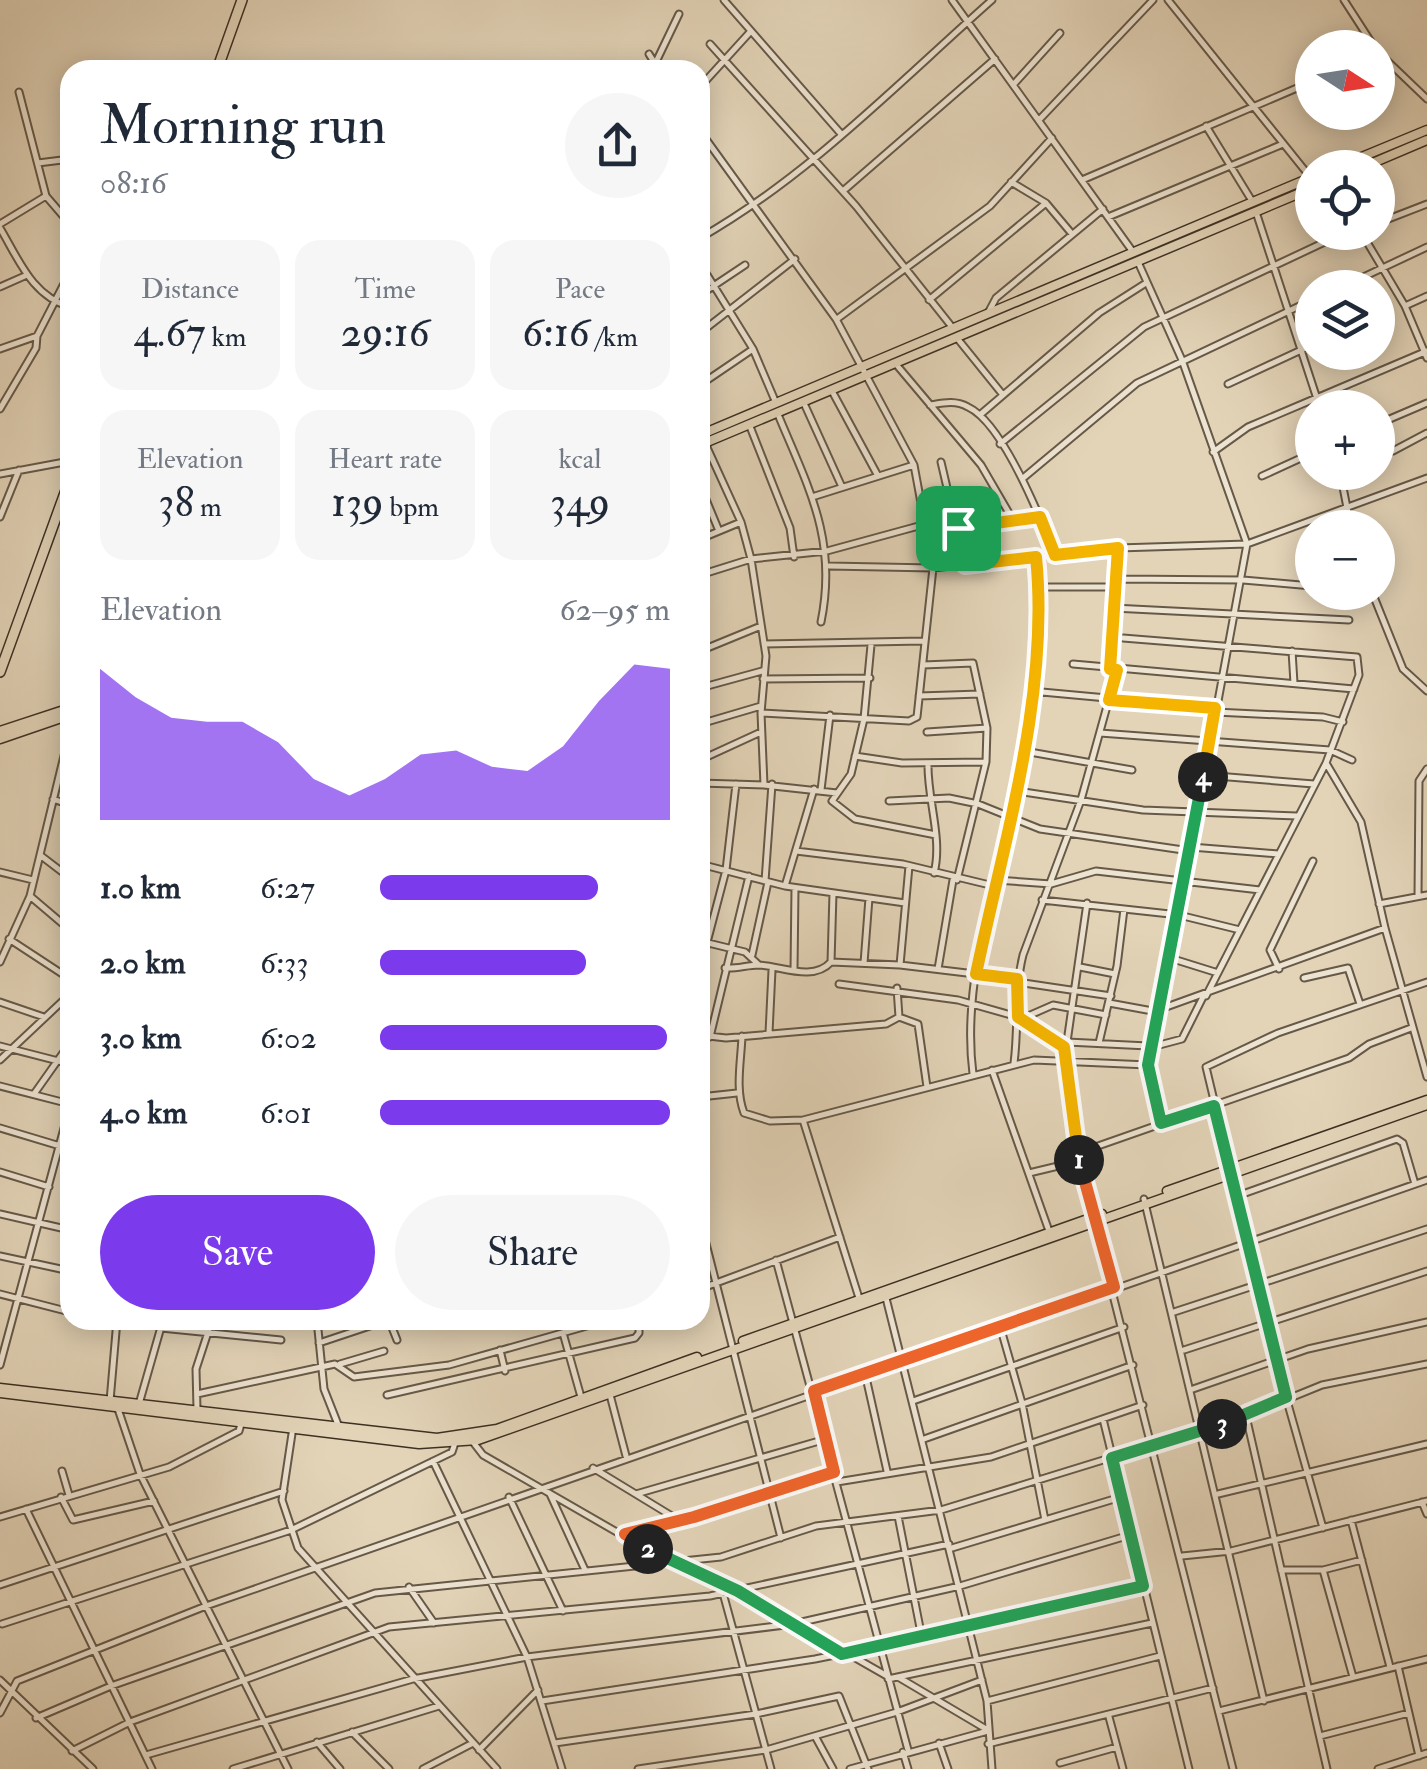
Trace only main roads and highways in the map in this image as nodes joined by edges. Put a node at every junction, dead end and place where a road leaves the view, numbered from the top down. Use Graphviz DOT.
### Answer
graph roads {
  1 [pos="242,0"];
  2 [pos="221,60"];
  3 [pos="1427,130"];
  4 [pos="1427,140"];
  5 [pos="1379,150"];
  6 [pos="1395,154"];
  7 [pos="1295,189"];
  8 [pos="1135,257"];
  9 [pos="955,333"];
  10 [pos="864,372"];
  11 [pos="776,408"];
  12 [pos="710,437"];
  13 [pos="710,438"];
  14 [pos="60,506"];
  15 [pos="0,672"];
  16 [pos="60,715"];
  17 [pos="60,716"];
  18 [pos="0,732"];
  19 [pos="0,739"];
  20 [pos="1427,1102"];
  21 [pos="1097,1218"];
  22 [pos="797,1324"];
  23 [pos="0,1391"];
  24 [pos="609,1391"];
  25 [pos="113,1404"];
  26 [pos="293,1426"];
  27 [pos="471,1438"];
  28 [pos="456,1440"];
  1 -- 2 [label="highway"];
  3 -- 5 [label="main road"];
  4 -- 6 [label="main road"];
  7 -- 8 [label="main road"];
  8 -- 9 [label="main road"];
  8 -- 9 [label="main road"];
  9 -- 10 [label="main road"];
  9 -- 10 [label="main road"];
  10 -- 11 [label="main road"];
  10 -- 11 [label="main road"];
  11 -- 12 [label="main road"];
  11 -- 13 [label="main road"];
  14 -- 15 [label="highway"];
  16 -- 18 [label="main road"];
  17 -- 19 [label="main road"];
  20 -- 21 [label="main road"];
  21 -- 22 [label="main road"];
  21 -- 22 [label="main road"];
  22 -- 24 [label="main road"];
  23 -- 25 [label="main road"];
  24 -- 27 [label="main road"];
  24 -- 27 [label="main road"];
  25 -- 26 [label="main road"];
  25 -- 26 [label="main road"];
  26 -- 28 [label="main road"];
  26 -- 28 [label="main road"];
  27 -- 28 [label="main road"];
}
